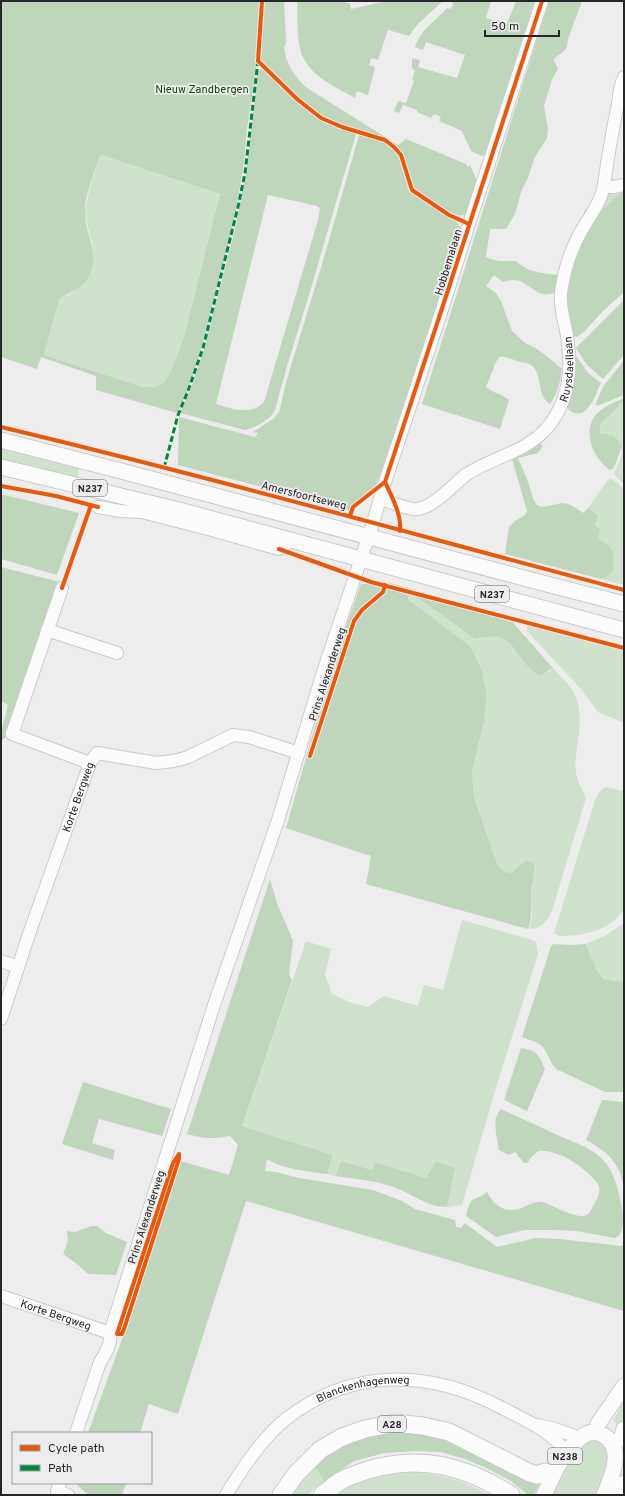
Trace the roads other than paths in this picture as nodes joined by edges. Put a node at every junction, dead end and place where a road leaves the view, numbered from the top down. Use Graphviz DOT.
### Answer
graph roads {
  1 [pos="542,1"];
  2 [pos="624,77"];
  3 [pos="624,185"];
  4 [pos="604,186"];
  5 [pos="1,440"];
  6 [pos="1,467"];
  7 [pos="380,499"];
  8 [pos="98,507"];
  9 [pos="368,537"];
  10 [pos="290,539"];
  11 [pos="361,558"];
  12 [pos="62,588"];
  13 [pos="624,604"];
  14 [pos="47,630"];
  15 [pos="624,630"];
  16 [pos="117,653"];
  17 [pos="298,753"];
  18 [pos="90,763"];
  19 [pos="1,962"];
  20 [pos="18,967"];
  21 [pos="1,1018"];
  22 [pos="1,1296"];
  23 [pos="110,1333"];
  24 [pos="622,1390"];
  25 [pos="534,1424"];
  26 [pos="601,1428"];
  27 [pos="76,1432"];
  28 [pos="572,1435"];
  29 [pos="623,1438"];
  30 [pos="565,1450"];
  31 [pos="624,1462"];
  32 [pos="545,1472"];
  33 [pos="471,1474"];
  34 [pos="624,1483"];
  35 [pos="226,1495"];
  36 [pos="281,1495"];
  37 [pos="322,1495"];
  38 [pos="500,1495"];
  39 [pos="511,1495"];
  40 [pos="521,1495"];
  41 [pos="544,1495"];
  42 [pos="604,1495"];
  43 [pos="611,1495"];
  44 [pos="618,1495"];
  1 -- 7 [label="street, Hobbemalaan"];
  2 -- 4 [label="street, Ruysdaellaan"];
  3 -- 4 [label="street"];
  4 -- 7 [label="street, Ruysdaellaan"];
  5 -- 9 [label="main road, Amersfoortseweg / N237"];
  6 -- 10 [label="main road, N237"];
  7 -- 9 [label="street, Hobbemalaan"];
  8 -- 10 [label="street"];
  9 -- 11 [label="street, Prins Alexanderweg"];
  9 -- 13 [label="main road, Amersfoortseweg / N237"];
  10 -- 11 [label="main road, N237"];
  11 -- 15 [label="main road, N237"];
  11 -- 17 [label="street, Prins Alexanderweg"];
  12 -- 14 [label="street"];
  14 -- 16 [label="street"];
  14 -- 18 [label="street"];
  17 -- 18 [label="street, Korte Bergweg"];
  17 -- 23 [label="street, Prins Alexanderweg"];
  18 -- 20 [label="street, Korte Bergweg"];
  19 -- 20 [label="street"];
  20 -- 21 [label="street, Korte Bergweg"];
  22 -- 23 [label="street, Korte Bergweg"];
  23 -- 27 [label="street, Prins Alexanderweg"];
  24 -- 26 [label="main road"];
  25 -- 28 [label="street, Blanckenhagenweg"];
  25 -- 30 [label="street, Blanckenhagenweg"];
  25 -- 35 [label="street, Blanckenhagenweg"];
  26 -- 28 [label="main road, N238"];
  26 -- 29 [label="main road"];
  26 -- 30 [label="main road, N238"];
  26 -- 42 [label="main road"];
  28 -- 30 [label="main road, N238"];
  30 -- 32 [label="main road, N238"];
  30 -- 41 [label="main road, N238"];
  31 -- 43 [label="main road"];
  32 -- 36 [label="highway, A28"];
  33 -- 37 [label="highway"];
  33 -- 38 [label="highway"];
  33 -- 39 [label="highway"];
  33 -- 40 [label="highway"];
  34 -- 44 [label="main road"];
}
